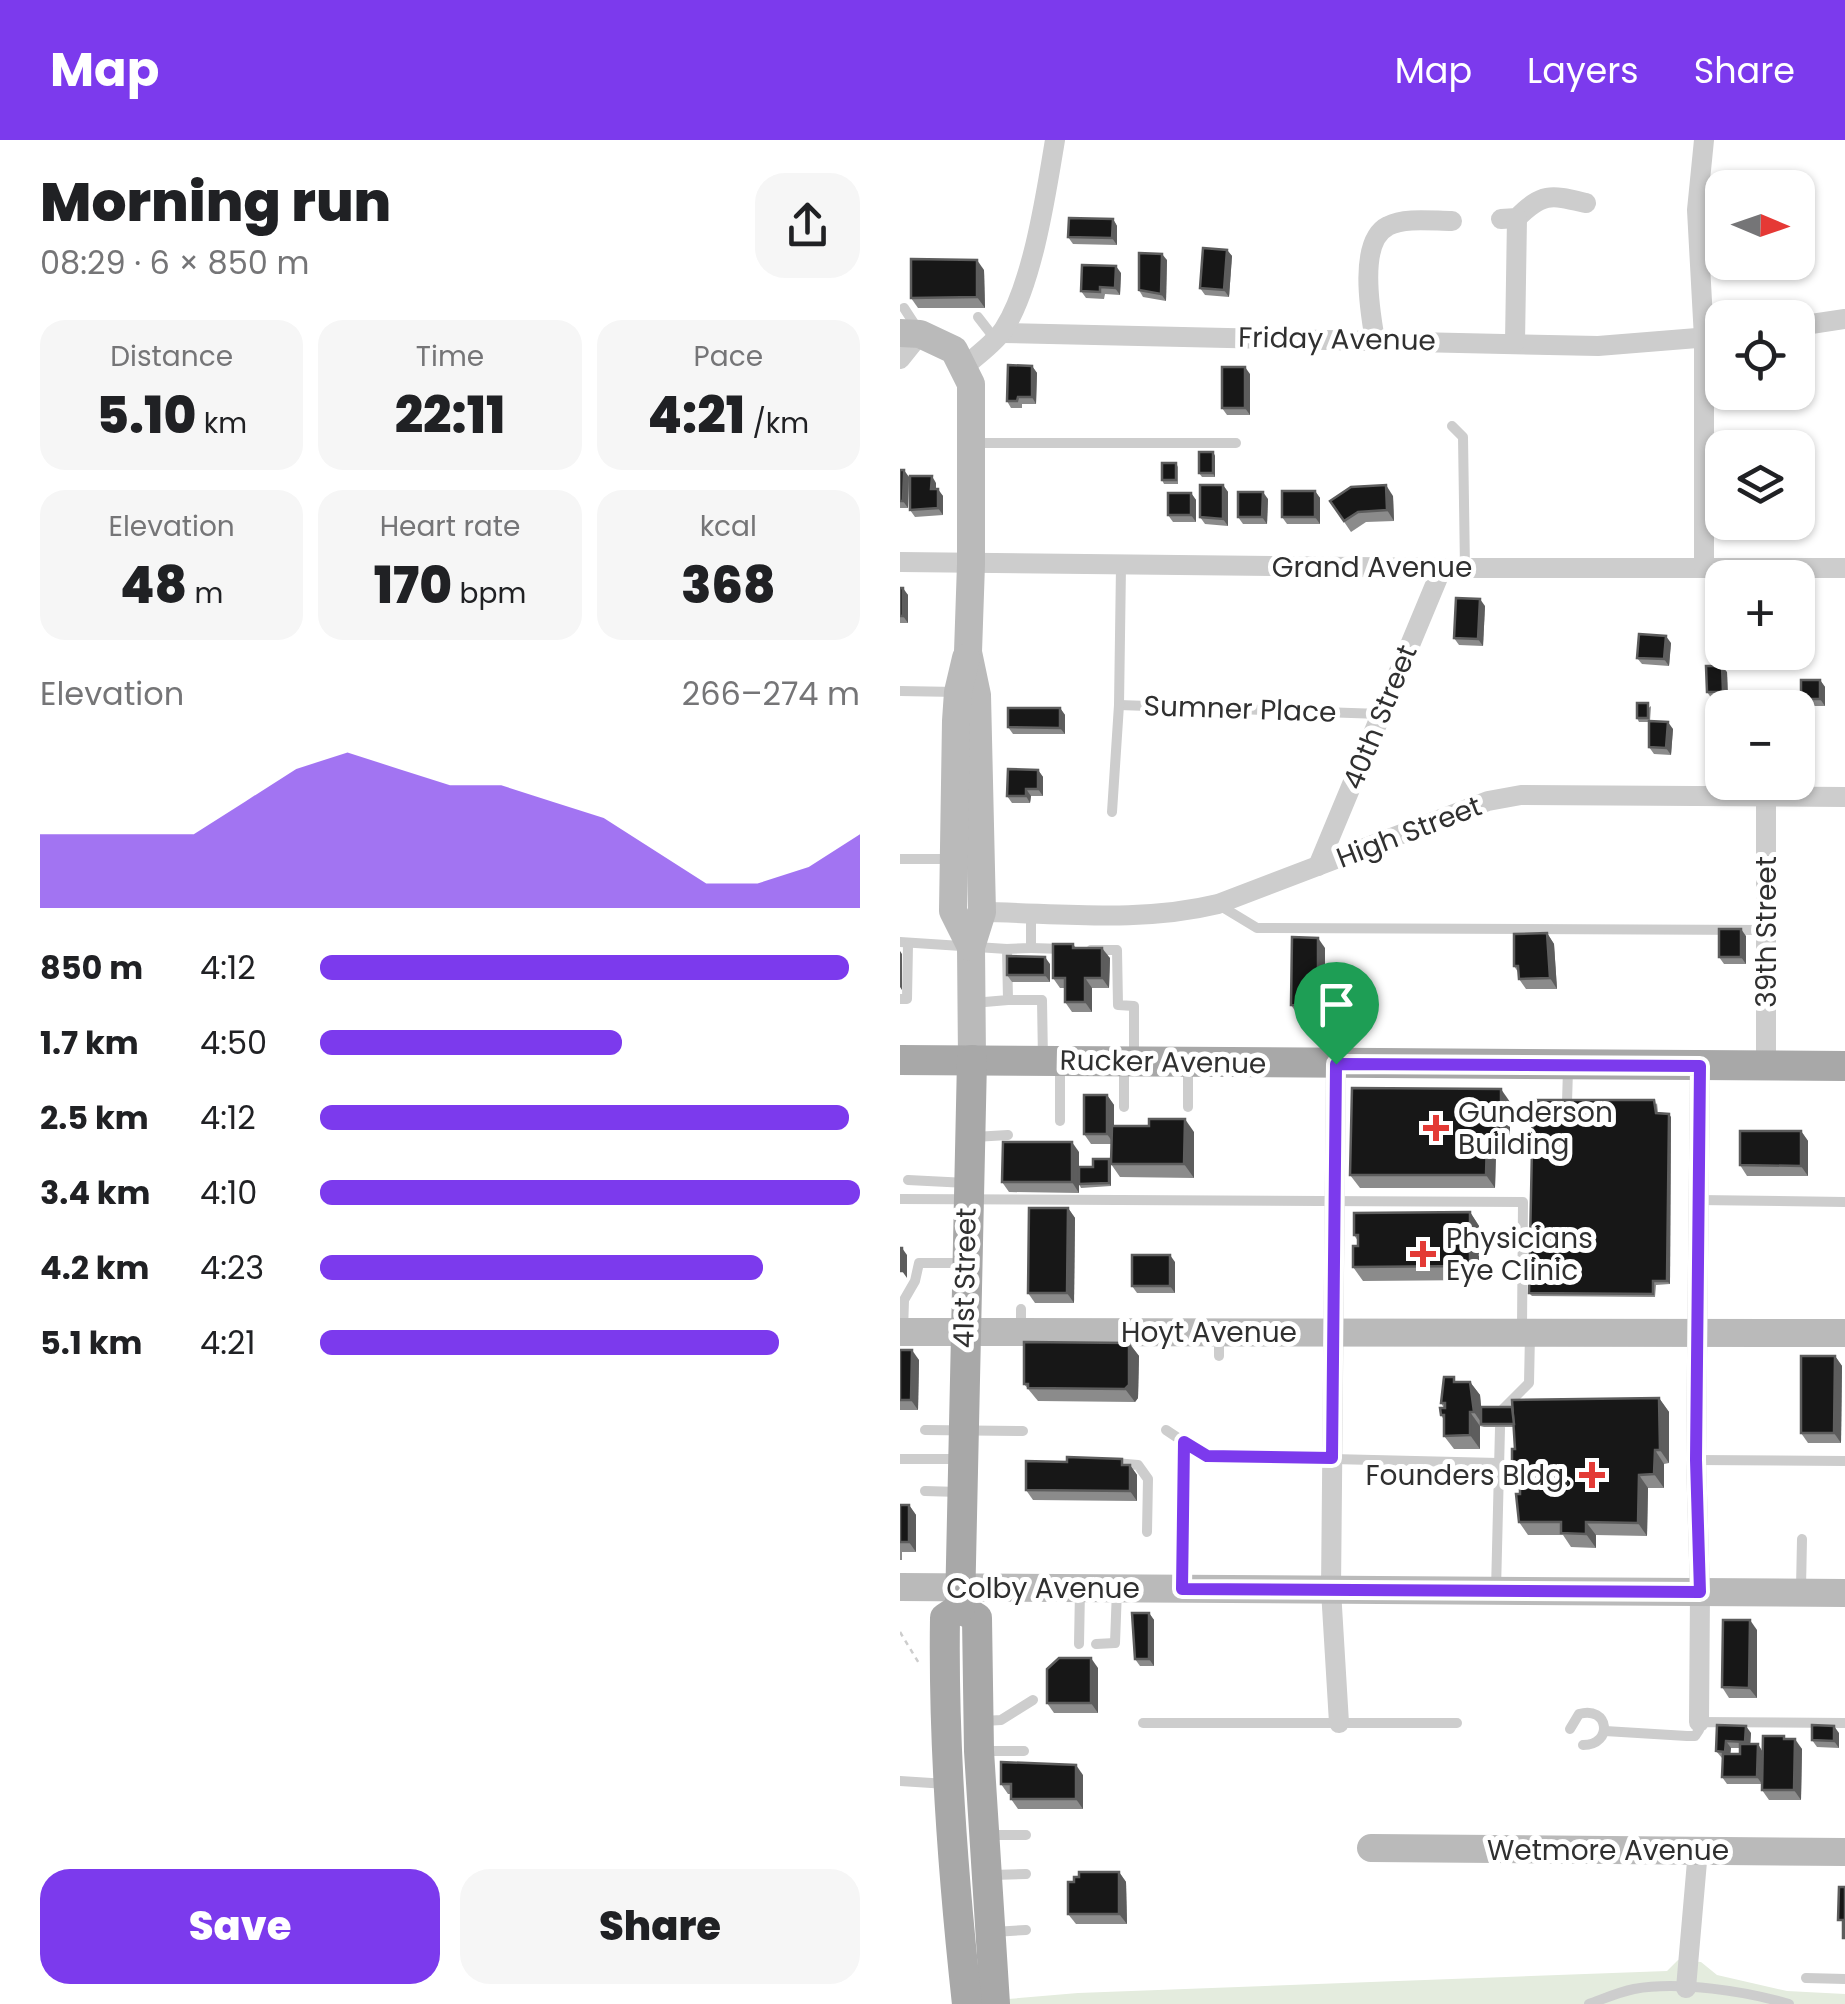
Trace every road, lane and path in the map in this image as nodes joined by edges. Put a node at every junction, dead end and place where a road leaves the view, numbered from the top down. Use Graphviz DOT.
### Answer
graph roads {
  1 [pos="1056,140"];
  2 [pos="1704,140"];
  3 [pos="1586,204"];
  4 [pos="1452,220"];
  5 [pos="1708,300"];
  6 [pos="978,317"];
  7 [pos="1845,320"];
  8 [pos="1815,324"];
  9 [pos="908,325"];
  10 [pos="998,336"];
  11 [pos="1705,338"];
  12 [pos="1375,340"];
  13 [pos="1515,342"];
  14 [pos="900,359"];
  15 [pos="964,367"];
  16 [pos="1710,410"];
  17 [pos="1452,426"];
  18 [pos="972,443"];
  19 [pos="1236,443"];
  20 [pos="900,562"];
  21 [pos="972,564"];
  22 [pos="1121,566"];
  23 [pos="1704,566"];
  24 [pos="1442,568"];
  25 [pos="1465,568"];
  26 [pos="1845,568"];
  27 [pos="968,652"];
  28 [pos="900,691"];
  29 [pos="958,692"];
  30 [pos="1119,705"];
  31 [pos="1381,714"];
  32 [pos="1705,797"];
  33 [pos="1815,797"];
  34 [pos="1845,797"];
  35 [pos="1766,800"];
  36 [pos="967,803"];
  37 [pos="1112,812"];
  38 [pos="900,858"];
  39 [pos="954,859"];
  40 [pos="1318,866"];
  41 [pos="1218,904"];
  42 [pos="982,912"];
  43 [pos="1031,913"];
  44 [pos="1766,930"];
  45 [pos="904,944"];
  46 [pos="971,948"];
  47 [pos="1031,948"];
  48 [pos="1006,949"];
  49 [pos="900,999"];
  50 [pos="1008,1000"];
  51 [pos="971,1003"];
  52 [pos="900,1060"];
  53 [pos="972,1060"];
  54 [pos="1051,1061"];
  55 [pos="1129,1062"];
  56 [pos="1188,1062"];
  57 [pos="1336,1064"];
  58 [pos="1568,1065"];
  59 [pos="1700,1066"];
  60 [pos="1766,1066"];
  61 [pos="1845,1066"];
  62 [pos="1567,1103"];
  63 [pos="1188,1107"];
  64 [pos="1124,1108"];
  65 [pos="1060,1121"];
  66 [pos="1008,1135"];
  67 [pos="968,1137"];
  68 [pos="908,1180"];
  69 [pos="966,1192"];
  70 [pos="900,1200"];
  71 [pos="1698,1200"];
  72 [pos="1335,1202"];
  73 [pos="1845,1202"];
  74 [pos="966,1263"];
  75 [pos="902,1332"];
  76 [pos="1698,1332"];
  77 [pos="964,1333"];
  78 [pos="1334,1333"];
  79 [pos="1526,1333"];
  80 [pos="1845,1333"];
  81 [pos="1501,1411"];
  82 [pos="1500,1428"];
  83 [pos="926,1430"];
  84 [pos="1166,1430"];
  85 [pos="1023,1431"];
  86 [pos="1184,1442"];
  87 [pos="963,1446"];
  88 [pos="1332,1458"];
  89 [pos="900,1459"];
  90 [pos="1696,1460"];
  91 [pos="1845,1462"];
  92 [pos="1094,1463"];
  93 [pos="1498,1464"];
  94 [pos="925,1491"];
  95 [pos="962,1492"];
  96 [pos="1147,1532"];
  97 [pos="1802,1539"];
  98 [pos="900,1587"];
  99 [pos="1080,1588"];
  100 [pos="1117,1588"];
  101 [pos="1182,1589"];
  102 [pos="1331,1590"];
  103 [pos="1496,1591"];
  104 [pos="1700,1592"];
  105 [pos="1801,1593"];
  106 [pos="1845,1593"];
  107 [pos="960,1598"];
  108 [pos="1079,1644"];
  109 [pos="1096,1644"];
  110 [pos="1033,1700"];
  111 [pos="978,1721"];
  112 [pos="1700,1722"];
  113 [pos="1143,1723"];
  114 [pos="1339,1723"];
  115 [pos="1457,1723"];
  116 [pos="1845,1723"];
  117 [pos="1570,1729"];
  118 [pos="1605,1731"];
  119 [pos="1583,1745"];
  120 [pos="1024,1751"];
  121 [pos="978,1752"];
  122 [pos="900,1782"];
  123 [pos="948,1784"];
  124 [pos="984,1835"];
  125 [pos="1026,1835"];
  126 [pos="1372,1848"];
  127 [pos="1698,1850"];
  128 [pos="1845,1852"];
  129 [pos="1026,1874"];
  130 [pos="987,1875"];
  131 [pos="1026,1930"];
  132 [pos="992,1932"];
  133 [pos="1806,1978"];
  134 [pos="1845,1979"];
  135 [pos="1686,1988"];
  136 [pos="967,2004"];
  137 [pos="995,2004"];
  138 [pos="1589,2004"];
  139 [pos="1789,2004"];
  1 -- 10 [label="street"];
  2 -- 5 [label="street"];
  3 -- 13 [label="street"];
  4 -- 12 [label="street"];
  6 -- 10 [label="lane"];
  7 -- 8 [label="street"];
  9 -- 14 [label="street"];
  9 -- 15 [label="main road"];
  10 -- 12 [label="street, Friday Avenue"];
  10 -- 15 [label="street"];
  11 -- 13 [label="street, Friday Avenue"];
  12 -- 13 [label="street, Friday Avenue"];
  15 -- 18 [label="main road, 41st Street"];
  16 -- 23 [label="street"];
  17 -- 25 [label="lane"];
  18 -- 19 [label="lane"];
  18 -- 21 [label="main road, 41st Street"];
  20 -- 21 [label="street, Grand Avenue"];
  21 -- 22 [label="street, Grand Avenue"];
  21 -- 27 [label="main road, 41st Street"];
  22 -- 24 [label="street, Grand Avenue"];
  22 -- 30 [label="lane, Sumner Place"];
  23 -- 25 [label="street, Grand Avenue"];
  23 -- 26 [label="street, Grand Avenue"];
  24 -- 25 [label="street, Grand Avenue"];
  24 -- 31 [label="street, 40th Street"];
  27 -- 29 [label="main road, 41st Street"];
  27 -- 36 [label="main road, 41st Street"];
  28 -- 29 [label="lane"];
  29 -- 36 [label="main road, 41st Street"];
  30 -- 31 [label="lane, Sumner Place"];
  30 -- 37 [label="lane"];
  31 -- 40 [label="street, 40th Street"];
  32 -- 40 [label="street, High Street"];
  33 -- 34 [label="street, High Street"];
  35 -- 44 [label="street, 39th Street"];
  36 -- 39 [label="main road, 41st Street"];
  36 -- 42 [label="main road, 41st Street"];
  38 -- 39 [label="lane"];
  39 -- 46 [label="main road, 41st Street"];
  40 -- 41 [label="street, High Street"];
  41 -- 43 [label="street, High Street"];
  41 -- 44 [label="lane"];
  42 -- 43 [label="street, High Street"];
  42 -- 46 [label="main road, 41st Street"];
  43 -- 47 [label="lane"];
  44 -- 60 [label="street, 39th Street"];
  45 -- 46 [label="lane"];
  45 -- 49 [label="lane"];
  46 -- 48 [label="lane"];
  46 -- 51 [label="main road, 41st Street"];
  47 -- 48 [label="lane"];
  47 -- 55 [label="lane"];
  48 -- 50 [label="lane"];
  50 -- 51 [label="lane"];
  50 -- 54 [label="lane"];
  51 -- 53 [label="main road, 41st Street"];
  52 -- 53 [label="main road, Rucker Avenue"];
  53 -- 54 [label="main road, Rucker Avenue"];
  53 -- 67 [label="main road, 41st Street"];
  54 -- 55 [label="main road, Rucker Avenue"];
  54 -- 65 [label="lane"];
  55 -- 56 [label="main road, Rucker Avenue"];
  55 -- 64 [label="lane"];
  56 -- 57 [label="main road, Rucker Avenue"];
  56 -- 63 [label="lane"];
  57 -- 58 [label="main road, Rucker Avenue"];
  57 -- 72 [label="street"];
  58 -- 59 [label="main road, Rucker Avenue"];
  58 -- 62 [label="lane"];
  59 -- 60 [label="main road, Rucker Avenue"];
  59 -- 71 [label="street"];
  60 -- 61 [label="main road, Rucker Avenue"];
  66 -- 67 [label="lane"];
  67 -- 69 [label="main road, 41st Street"];
  68 -- 69 [label="lane"];
  69 -- 70 [label="lane"];
  69 -- 72 [label="lane"];
  69 -- 74 [label="main road, 41st Street"];
  71 -- 73 [label="lane"];
  71 -- 76 [label="street"];
  72 -- 78 [label="street"];
  72 -- 79 [label="lane"];
  74 -- 75 [label="lane"];
  74 -- 77 [label="main road, 41st Street"];
  75 -- 77 [label="main road, Hoyt Avenue"];
  76 -- 79 [label="main road, Hoyt Avenue"];
  76 -- 80 [label="main road, Hoyt Avenue"];
  76 -- 90 [label="street"];
  77 -- 78 [label="main road, Hoyt Avenue"];
  77 -- 87 [label="main road, 41st Street"];
  78 -- 79 [label="main road, Hoyt Avenue"];
  78 -- 88 [label="street"];
  79 -- 81 [label="lane"];
  82 -- 93 [label="lane"];
  83 -- 87 [label="lane"];
  84 -- 86 [label="lane"];
  85 -- 87 [label="lane"];
  86 -- 88 [label="lane"];
  86 -- 101 [label="lane"];
  87 -- 89 [label="lane"];
  87 -- 95 [label="main road, 41st Street"];
  88 -- 93 [label="lane"];
  88 -- 102 [label="street"];
  90 -- 91 [label="lane"];
  90 -- 104 [label="street"];
  92 -- 96 [label="lane"];
  93 -- 103 [label="lane"];
  94 -- 95 [label="lane"];
  95 -- 107 [label="main road, 41st Street"];
  97 -- 105 [label="lane"];
  98 -- 107 [label="main road, Colby Avenue"];
  99 -- 100 [label="main road, Colby Avenue"];
  99 -- 107 [label="main road, Colby Avenue"];
  99 -- 108 [label="lane"];
  100 -- 101 [label="main road, Colby Avenue"];
  100 -- 109 [label="lane"];
  101 -- 102 [label="main road, Colby Avenue"];
  102 -- 103 [label="main road, Colby Avenue"];
  102 -- 114 [label="street"];
  103 -- 104 [label="main road, Colby Avenue"];
  104 -- 105 [label="main road, Colby Avenue"];
  104 -- 112 [label="street"];
  105 -- 106 [label="main road, Colby Avenue"];
  107 -- 111 [label="main road, 41st Street"];
  107 -- 123 [label="main road, 41st Street"];
  110 -- 111 [label="lane"];
  111 -- 121 [label="main road, 41st Street"];
  112 -- 116 [label="lane"];
  112 -- 118 [label="lane"];
  113 -- 114 [label="lane"];
  114 -- 115 [label="lane"];
  117 -- 118 [label="lane"];
  118 -- 119 [label="lane"];
  120 -- 121 [label="lane"];
  121 -- 124 [label="main road, 41st Street"];
  122 -- 123 [label="lane"];
  123 -- 136 [label="main road, 41st Street"];
  124 -- 125 [label="lane"];
  124 -- 130 [label="main road, 41st Street"];
  126 -- 127 [label="main road, Wetmore Avenue"];
  127 -- 128 [label="main road, Wetmore Avenue"];
  127 -- 135 [label="street"];
  129 -- 130 [label="lane"];
  130 -- 132 [label="main road, 41st Street"];
  131 -- 132 [label="lane"];
  132 -- 137 [label="main road, 41st Street"];
  133 -- 134 [label="lane"];
  135 -- 138 [label="lane"];
  135 -- 139 [label="lane"];
}
